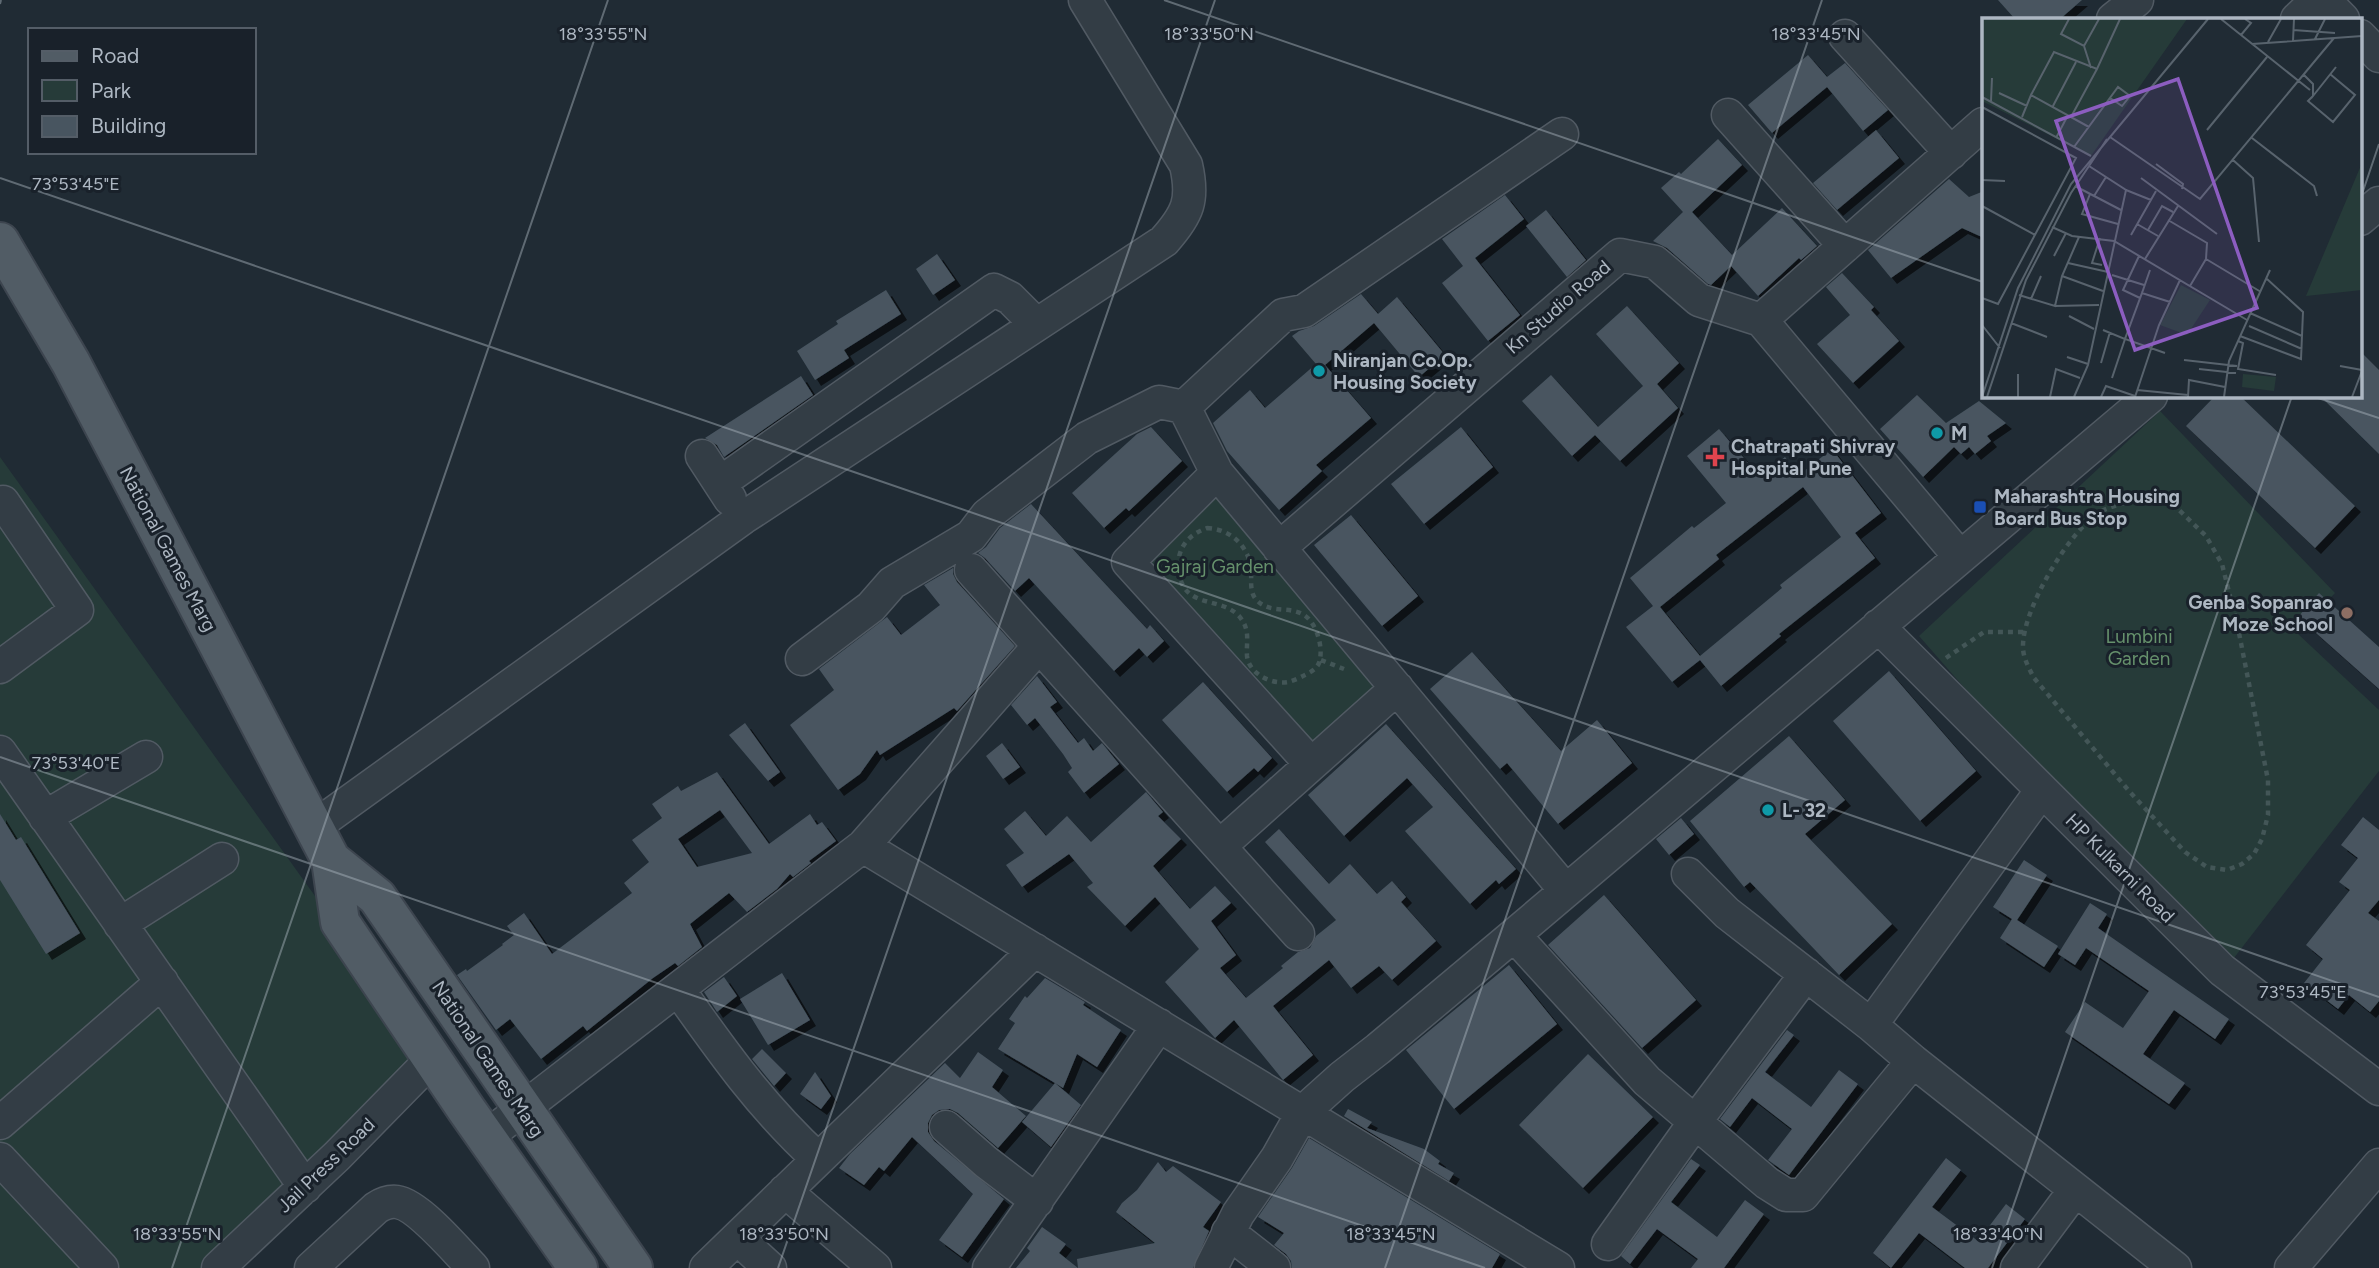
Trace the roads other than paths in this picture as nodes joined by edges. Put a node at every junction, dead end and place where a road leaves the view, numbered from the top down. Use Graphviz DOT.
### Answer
graph roads {
  1 [pos="1085,0"];
  2 [pos="2137,0"];
  3 [pos="2318,0"];
  4 [pos="2325,0"];
  5 [pos="2114,18"];
  6 [pos="2298,18"];
  7 [pos="2342,18"];
  8 [pos="1845,36"];
  9 [pos="2362,38"];
  10 [pos="2379,56"];
  11 [pos="1728,115"];
  12 [pos="1982,125"];
  13 [pos="1562,134"];
  14 [pos="1951,153"];
  15 [pos="2379,203"];
  16 [pos="2362,217"];
  17 [pos="0,242"];
  18 [pos="1844,246"];
  19 [pos="1761,320"];
  20 [pos="1036,324"];
  21 [pos="2150,397"];
  22 [pos="1184,408"];
  23 [pos="702,456"];
  24 [pos="1217,473"];
  25 [pos="720,483"];
  26 [pos="0,504"];
  27 [pos="743,518"];
  28 [pos="1279,548"];
  29 [pos="1960,557"];
  30 [pos="971,570"];
  31 [pos="1878,626"];
  32 [pos="1039,646"];
  33 [pos="802,659"];
  34 [pos="0,667"];
  35 [pos="1397,688"];
  36 [pos="0,752"];
  37 [pos="146,757"];
  38 [pos="1311,764"];
  39 [pos="2042,790"];
  40 [pos="45,817"];
  41 [pos="314,827"];
  42 [pos="863,846"];
  43 [pos="1220,846"];
  44 [pos="222,859"];
  45 [pos="331,860"];
  46 [pos="1688,874"];
  47 [pos="1566,891"];
  48 [pos="120,924"];
  49 [pos="1298,934"];
  50 [pos="1514,935"];
  51 [pos="1035,950"];
  52 [pos="1806,974"];
  53 [pos="162,982"];
  54 [pos="678,989"];
  55 [pos="1159,1025"];
  56 [pos="1871,1025"];
  57 [pos="432,1059"];
  58 [pos="1913,1061"];
  59 [pos="2379,1089"];
  60 [pos="522,1108"];
  61 [pos="1303,1112"];
  62 [pos="3,1116"];
  63 [pos="1695,1122"];
  64 [pos="946,1127"];
  65 [pos="486,1137"];
  66 [pos="0,1159"];
  67 [pos="818,1159"];
  68 [pos="2379,1165"];
  69 [pos="305,1186"];
  70 [pos="2076,1189"];
  71 [pos="785,1191"];
  72 [pos="1037,1201"];
  73 [pos="1228,1233"];
  74 [pos="737,1238"];
  75 [pos="1608,1244"];
  76 [pos="102,1268"];
  77 [pos="218,1268"];
  78 [pos="311,1268"];
  79 [pos="473,1268"];
  80 [pos="578,1268"];
  81 [pos="633,1268"];
  82 [pos="706,1268"];
  83 [pos="770,1268"];
  84 [pos="875,1268"];
  85 [pos="989,1268"];
  86 [pos="1211,1268"];
  87 [pos="1274,1268"];
  88 [pos="1558,1268"];
  89 [pos="2017,1268"];
  90 [pos="2175,1268"];
  91 [pos="2291,1268"];
  1 -- 20 [label="street"];
  2 -- 5 [label="street"];
  3 -- 6 [label="street"];
  4 -- 7 [label="street"];
  8 -- 14 [label="street"];
  9 -- 10 [label="street"];
  11 -- 18 [label="street"];
  12 -- 14 [label="street"];
  13 -- 22 [label="street"];
  14 -- 18 [label="street"];
  15 -- 16 [label="street"];
  17 -- 41 [label="main road, National Games Marg"];
  18 -- 19 [label="street"];
  19 -- 28 [label="street, Kn Studio Road"];
  19 -- 29 [label="street"];
  20 -- 25 [label="street"];
  20 -- 27 [label="street"];
  21 -- 29 [label="street"];
  22 -- 24 [label="street"];
  22 -- 33 [label="street"];
  23 -- 25 [label="street"];
  24 -- 28 [label="street"];
  24 -- 38 [label="street"];
  25 -- 27 [label="street"];
  26 -- 34 [label="street"];
  27 -- 41 [label="street"];
  28 -- 35 [label="street"];
  29 -- 31 [label="street"];
  30 -- 32 [label="street"];
  31 -- 39 [label="street, HP Kulkarni Road"];
  31 -- 47 [label="street"];
  32 -- 42 [label="street"];
  32 -- 43 [label="street"];
  35 -- 38 [label="street"];
  35 -- 47 [label="street"];
  36 -- 40 [label="street"];
  37 -- 40 [label="street"];
  38 -- 43 [label="street"];
  39 -- 56 [label="street"];
  39 -- 59 [label="street, HP Kulkarni Road"];
  40 -- 48 [label="street"];
  41 -- 45 [label="main road, National Games Marg"];
  42 -- 51 [label="street"];
  42 -- 54 [label="street"];
  43 -- 49 [label="street"];
  44 -- 48 [label="street"];
  45 -- 57 [label="main road, National Games Marg"];
  45 -- 60 [label="main road, National Games Marg"];
  46 -- 52 [label="street"];
  47 -- 50 [label="street"];
  48 -- 53 [label="street"];
  50 -- 61 [label="street"];
  50 -- 63 [label="street"];
  51 -- 55 [label="street"];
  51 -- 67 [label="street"];
  52 -- 56 [label="street"];
  52 -- 63 [label="street"];
  53 -- 62 [label="street"];
  53 -- 69 [label="street"];
  54 -- 60 [label="street"];
  54 -- 67 [label="street"];
  55 -- 61 [label="street"];
  55 -- 72 [label="street"];
  56 -- 58 [label="street"];
  57 -- 65 [label="main road, National Games Marg"];
  57 -- 69 [label="street, Jail Press Road"];
  58 -- 63 [label="street"];
  58 -- 70 [label="street"];
  60 -- 65 [label="street"];
  60 -- 81 [label="main road, National Games Marg"];
  61 -- 73 [label="street"];
  61 -- 88 [label="street"];
  63 -- 75 [label="street"];
  64 -- 72 [label="street"];
  65 -- 80 [label="main road, National Games Marg"];
  66 -- 76 [label="street"];
  67 -- 71 [label="street"];
  68 -- 91 [label="street"];
  69 -- 77 [label="street, Jail Press Road"];
  70 -- 89 [label="street"];
  70 -- 90 [label="street"];
  71 -- 74 [label="street"];
  71 -- 84 [label="street"];
  72 -- 85 [label="street"];
  73 -- 86 [label="street"];
  73 -- 87 [label="street"];
  74 -- 82 [label="street"];
  74 -- 83 [label="street"];
  78 -- 79 [label="street"];
}
